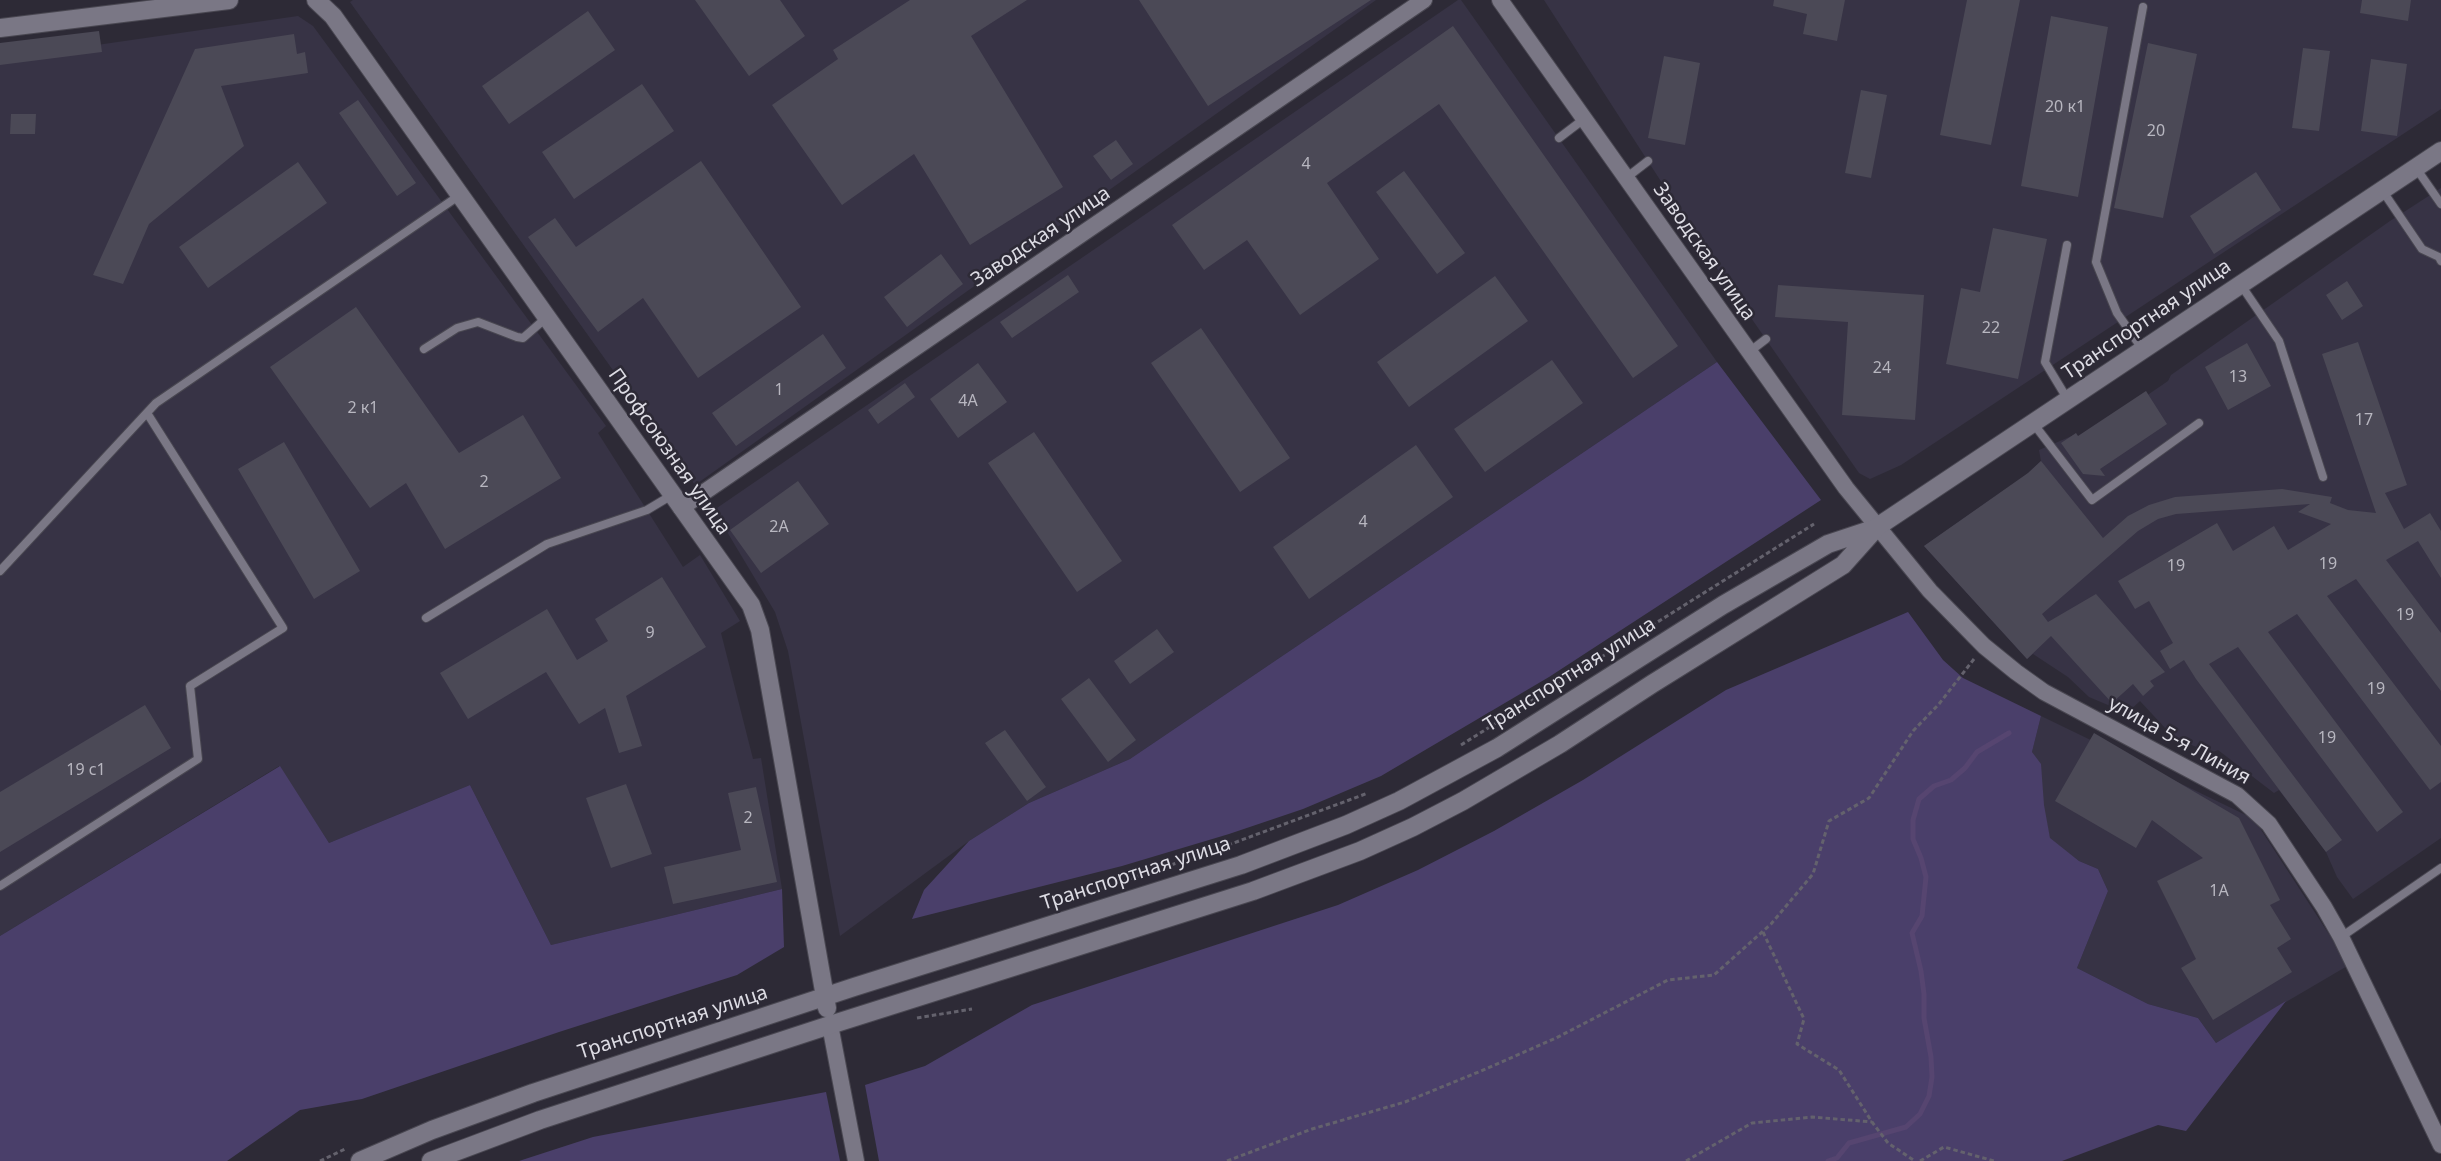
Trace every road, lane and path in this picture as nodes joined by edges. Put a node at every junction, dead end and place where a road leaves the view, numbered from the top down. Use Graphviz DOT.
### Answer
graph roads {
  1 [pos="229,0"];
  2 [pos="318,0"];
  3 [pos="1424,0"];
  4 [pos="1500,0"];
  5 [pos="2143,6"];
  6 [pos="0,27"];
  7 [pos="1584,119"];
  8 [pos="1559,138"];
  9 [pos="2441,151"];
  10 [pos="1648,161"];
  11 [pos="2416,168"];
  12 [pos="1626,178"];
  13 [pos="2382,190"];
  14 [pos="460,195"];
  15 [pos="2441,204"];
  16 [pos="2067,245"];
  17 [pos="2441,261"];
  18 [pos="2241,284"];
  19 [pos="546,318"];
  20 [pos="1766,339"];
  21 [pos="424,350"];
  22 [pos="2143,350"];
  23 [pos="1749,352"];
  24 [pos="2068,400"];
  25 [pos="147,413"];
  26 [pos="2033,423"];
  27 [pos="2199,423"];
  28 [pos="2323,477"];
  29 [pos="677,501"];
  30 [pos="1814,524"];
  31 [pos="1877,527"];
  32 [pos="0,571"];
  33 [pos="426,618"];
  34 [pos="1984,646"];
  35 [pos="1456,748"];
  36 [pos="1369,793"];
  37 [pos="2441,868"];
  38 [pos="0,886"];
  39 [pos="1094,891"];
  40 [pos="1763,932"];
  41 [pos="2341,937"];
  42 [pos="825,998"];
  43 [pos="972,1009"];
  44 [pos="913,1019"];
  45 [pos="830,1025"];
  46 [pos="1872,1122"];
  47 [pos="2441,1145"];
  48 [pos="360,1161"];
  49 [pos="431,1161"];
  50 [pos="856,1161"];
  51 [pos="1227,1161"];
  52 [pos="1686,1161"];
  53 [pos="1915,1161"];
  54 [pos="1920,1161"];
  55 [pos="1994,1161"];
  1 -- 6 [label="street"];
  2 -- 14 [label="street, Профсоюзная улица"];
  3 -- 29 [label="street, Заводская улица"];
  4 -- 7 [label="street, Заводская улица"];
  5 -- 22 [label="lane"];
  7 -- 8 [label="lane"];
  7 -- 12 [label="street, Заводская улица"];
  9 -- 11 [label="street, Транспортная улица"];
  10 -- 12 [label="lane"];
  11 -- 13 [label="street, Транспортная улица"];
  11 -- 15 [label="lane"];
  12 -- 23 [label="street, Заводская улица"];
  13 -- 17 [label="lane"];
  13 -- 18 [label="street, Транспортная улица"];
  14 -- 19 [label="street, Профсоюзная улица"];
  14 -- 25 [label="lane"];
  16 -- 24 [label="lane"];
  18 -- 22 [label="street, Транспортная улица"];
  18 -- 28 [label="lane"];
  19 -- 21 [label="lane"];
  19 -- 29 [label="street, Профсоюзная улица"];
  20 -- 23 [label="lane"];
  22 -- 24 [label="street, Транспортная улица"];
  23 -- 31 [label="street, Заводская улица"];
  24 -- 26 [label="street, Транспортная улица"];
  25 -- 32 [label="lane"];
  25 -- 38 [label="lane"];
  26 -- 27 [label="lane"];
  26 -- 31 [label="street, Транспортная улица"];
  29 -- 33 [label="lane"];
  29 -- 42 [label="street, Профсоюзная улица"];
  30 -- 35 [label="path"];
  31 -- 34 [label="street, улица 5-я Линия"];
  31 -- 42 [label="street, Транспортная улица"];
  31 -- 45 [label="street, Транспортная улица"];
  34 -- 40 [label="path"];
  34 -- 41 [label="street, улица 5-я Линия"];
  36 -- 39 [label="path"];
  37 -- 41 [label="lane"];
  40 -- 46 [label="path"];
  40 -- 51 [label="path"];
  41 -- 47 [label="street, улица 5-я Линия"];
  42 -- 45 [label="street, Профсоюзная улица"];
  42 -- 48 [label="street, Транспортная улица"];
  43 -- 44 [label="path"];
  45 -- 49 [label="street, Транспортная улица"];
  45 -- 50 [label="street"];
  46 -- 52 [label="path"];
  46 -- 53 [label="path"];
  54 -- 55 [label="path"];
}
